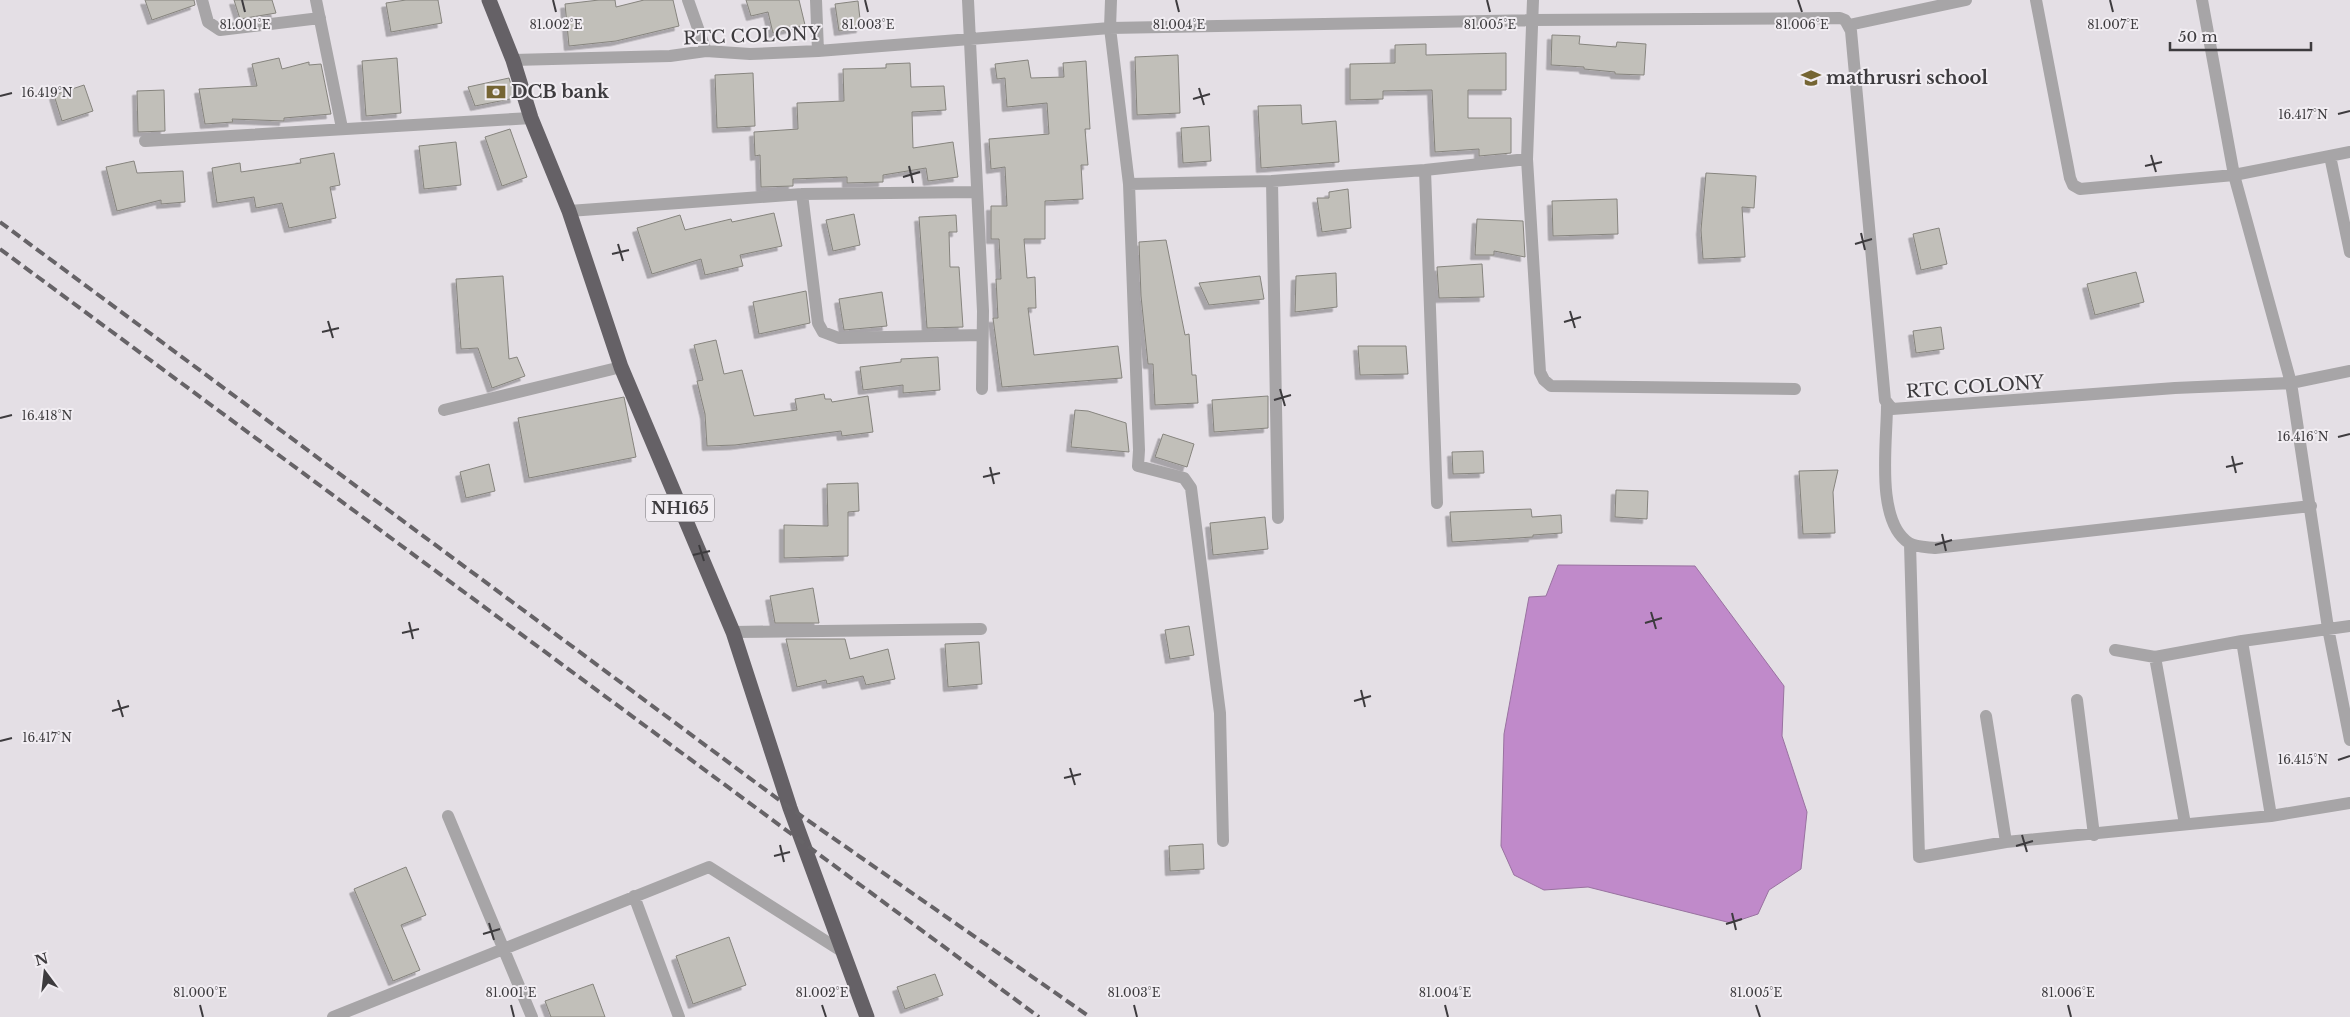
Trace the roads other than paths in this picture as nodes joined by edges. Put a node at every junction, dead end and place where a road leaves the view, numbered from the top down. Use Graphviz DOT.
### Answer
graph roads {
  1 [pos="202,0"];
  2 [pos="316,0"];
  3 [pos="490,0"];
  4 [pos="688,0"];
  5 [pos="816,0"];
  6 [pos="968,0"];
  7 [pos="1111,0"];
  8 [pos="1533,0"];
  9 [pos="1966,0"];
  10 [pos="2036,0"];
  11 [pos="2202,0"];
  12 [pos="320,18"];
  13 [pos="1534,20"];
  14 [pos="1849,24"];
  15 [pos="1110,28"];
  16 [pos="968,41"];
  17 [pos="706,51"];
  18 [pos="818,51"];
  19 [pos="513,60"];
  20 [pos="531,118"];
  21 [pos="342,128"];
  22 [pos="145,141"];
  23 [pos="2350,152"];
  24 [pos="2330,156"];
  25 [pos="1528,159"];
  26 [pos="1425,170"];
  27 [pos="2234,175"];
  28 [pos="1272,181"];
  29 [pos="1130,184"];
  30 [pos="976,192"];
  31 [pos="802,194"];
  32 [pos="569,211"];
  33 [pos="2350,252"];
  34 [pos="982,336"];
  35 [pos="621,367"];
  36 [pos="2350,372"];
  37 [pos="2291,383"];
  38 [pos="982,389"];
  39 [pos="1795,389"];
  40 [pos="1887,406"];
  41 [pos="444,410"];
  42 [pos="1437,504"];
  43 [pos="2311,506"];
  44 [pos="1278,518"];
  45 [pos="1910,544"];
  46 [pos="2350,626"];
  47 [pos="2328,628"];
  48 [pos="981,629"];
  49 [pos="732,632"];
  50 [pos="2242,641"];
  51 [pos="2115,650"];
  52 [pos="2155,657"];
  53 [pos="2077,700"];
  54 [pos="1986,716"];
  55 [pos="2350,740"];
  56 [pos="2350,802"];
  57 [pos="448,816"];
  58 [pos="2271,816"];
  59 [pos="2185,824"];
  60 [pos="2094,835"];
  61 [pos="1223,841"];
  62 [pos="2006,842"];
  63 [pos="634,896"];
  64 [pos="503,949"];
  65 [pos="843,952"];
  66 [pos="333,1017"];
  67 [pos="532,1017"];
  68 [pos="679,1017"];
  69 [pos="867,1017"];
  1 -- 12 [label="street"];
  2 -- 12 [label="street"];
  3 -- 19 [label="highway, NH165"];
  4 -- 17 [label="street"];
  5 -- 18 [label="street"];
  6 -- 16 [label="street"];
  7 -- 15 [label="street"];
  8 -- 13 [label="street"];
  9 -- 14 [label="street"];
  10 -- 27 [label="street"];
  11 -- 27 [label="street"];
  12 -- 21 [label="street"];
  13 -- 14 [label="street, RTC COLONY"];
  13 -- 15 [label="street, RTC COLONY"];
  13 -- 25 [label="street"];
  14 -- 40 [label="street, RTC COLONY"];
  15 -- 16 [label="street, RTC COLONY"];
  15 -- 29 [label="street"];
  16 -- 18 [label="street, RTC COLONY"];
  16 -- 30 [label="street"];
  17 -- 18 [label="street, RTC COLONY"];
  17 -- 19 [label="street, RTC COLONY"];
  19 -- 20 [label="highway, NH165"];
  20 -- 21 [label="street"];
  20 -- 32 [label="highway, NH165"];
  21 -- 22 [label="street"];
  23 -- 24 [label="street"];
  24 -- 27 [label="street"];
  24 -- 33 [label="street"];
  25 -- 26 [label="street"];
  25 -- 39 [label="street"];
  26 -- 28 [label="street"];
  26 -- 42 [label="street"];
  27 -- 37 [label="street"];
  28 -- 29 [label="street"];
  28 -- 44 [label="street"];
  29 -- 61 [label="street"];
  30 -- 31 [label="street"];
  30 -- 34 [label="street"];
  31 -- 32 [label="street"];
  31 -- 34 [label="street"];
  32 -- 35 [label="highway, NH165"];
  34 -- 38 [label="street"];
  35 -- 41 [label="street"];
  35 -- 49 [label="highway, NH165"];
  36 -- 37 [label="street, RTC COLONY"];
  37 -- 40 [label="street, RTC COLONY"];
  37 -- 43 [label="street"];
  40 -- 45 [label="street"];
  43 -- 45 [label="street"];
  43 -- 47 [label="street"];
  45 -- 62 [label="street"];
  46 -- 47 [label="street"];
  47 -- 50 [label="street"];
  47 -- 55 [label="street"];
  48 -- 49 [label="street"];
  49 -- 65 [label="highway, NH165"];
  50 -- 52 [label="street"];
  50 -- 58 [label="street"];
  51 -- 52 [label="street"];
  52 -- 59 [label="street"];
  53 -- 60 [label="street"];
  54 -- 62 [label="street"];
  56 -- 58 [label="street"];
  57 -- 64 [label="street"];
  58 -- 59 [label="street"];
  59 -- 60 [label="street"];
  60 -- 62 [label="street"];
  63 -- 64 [label="street"];
  63 -- 65 [label="street"];
  63 -- 68 [label="street"];
  64 -- 66 [label="street"];
  64 -- 67 [label="street"];
  65 -- 69 [label="highway, NH165"];
}
